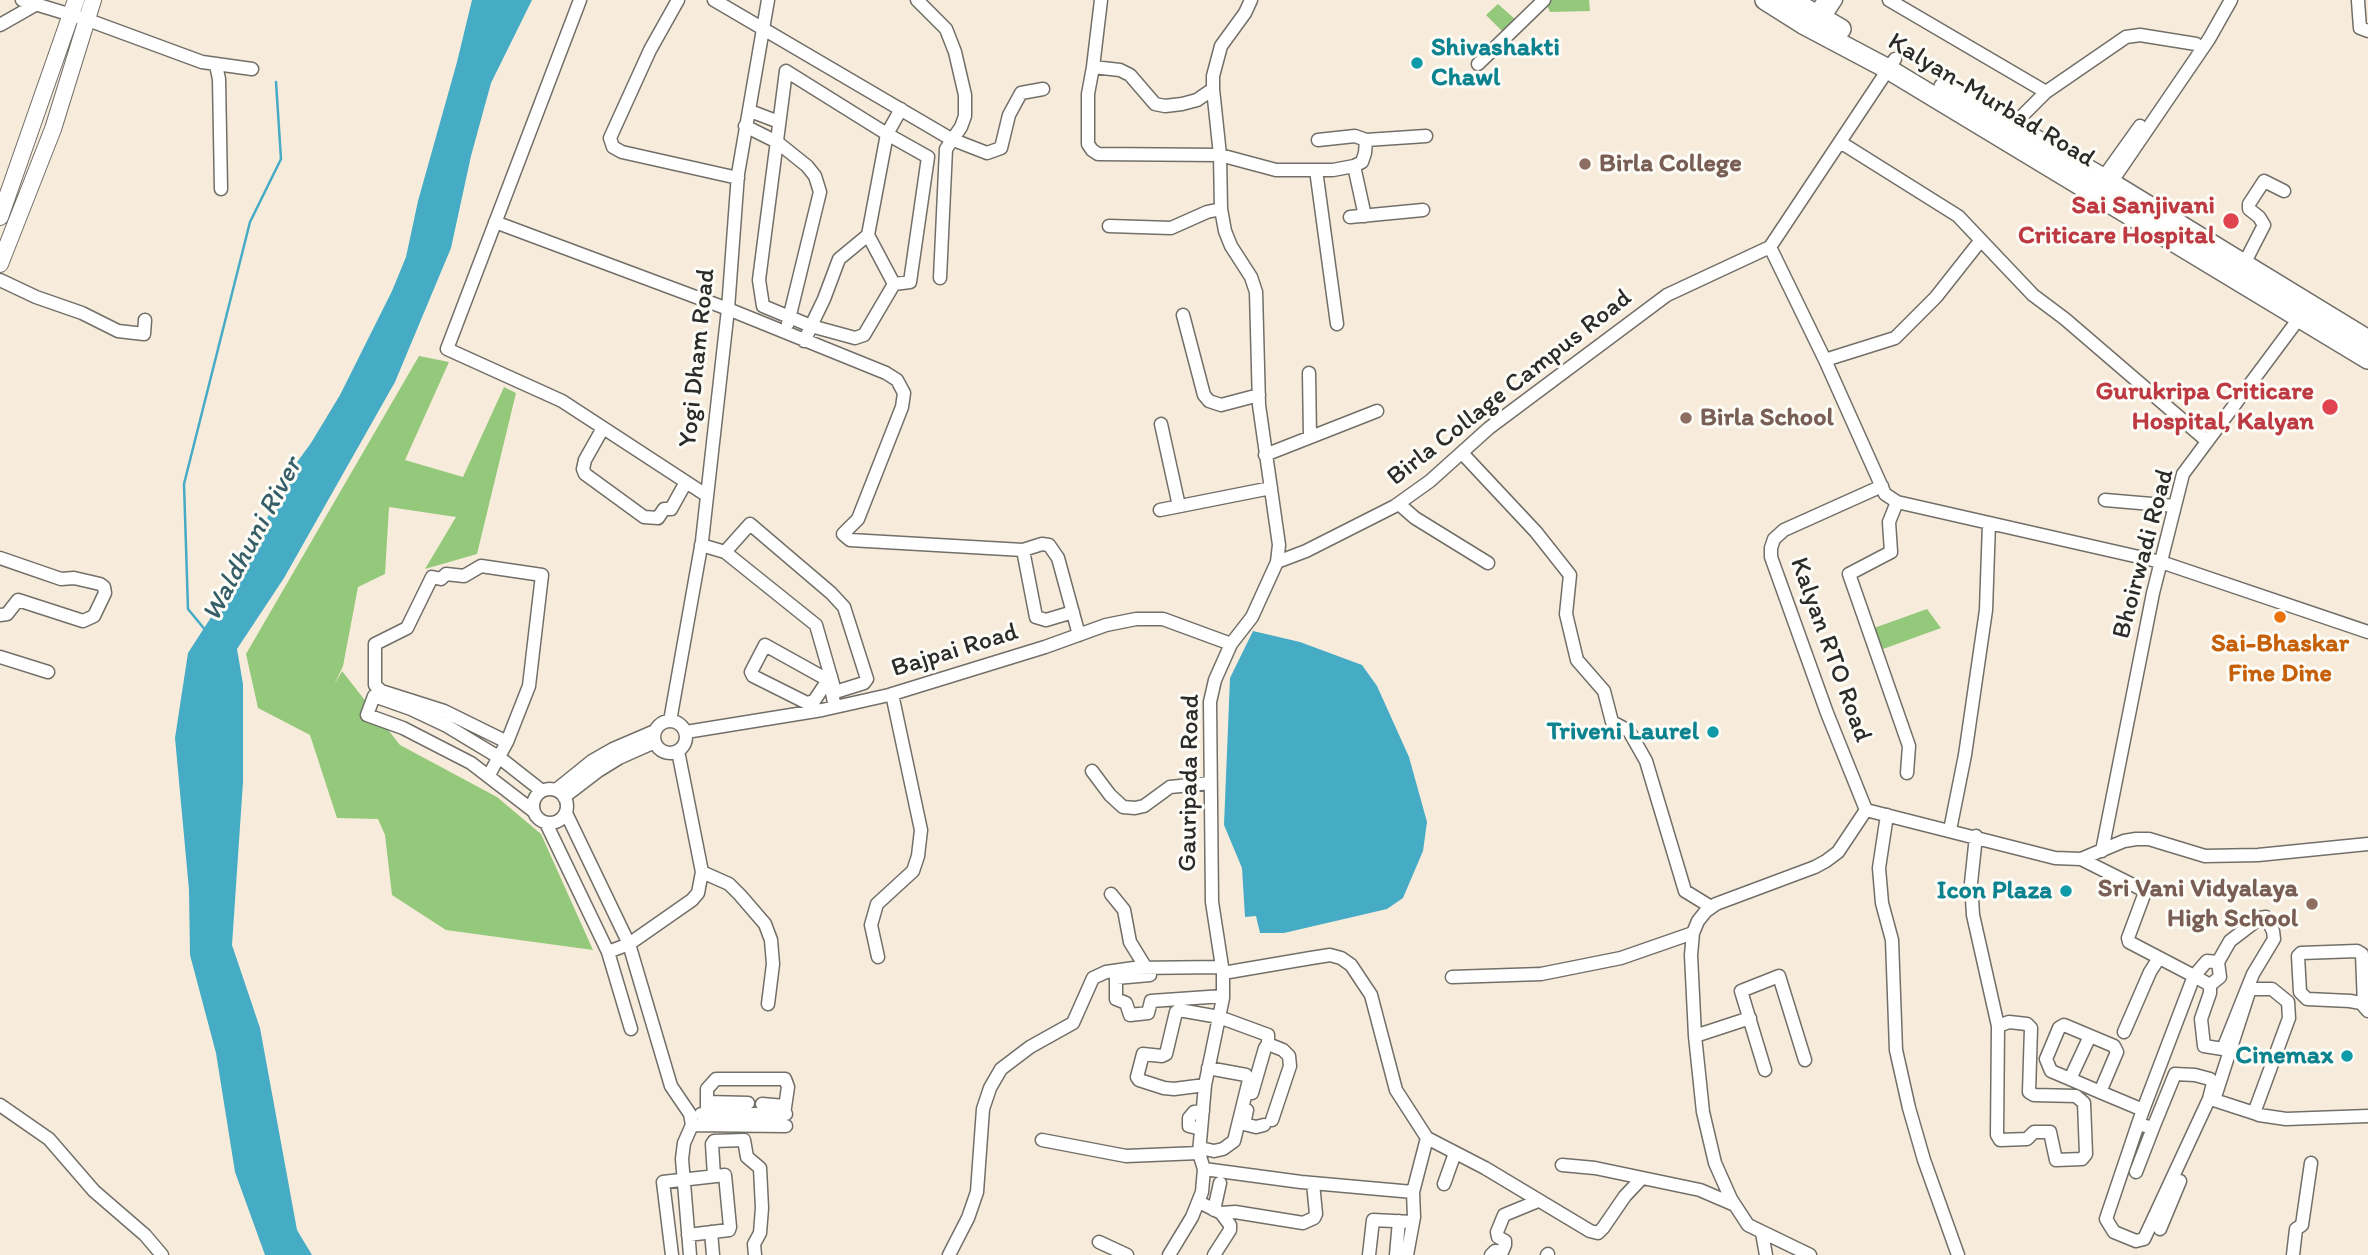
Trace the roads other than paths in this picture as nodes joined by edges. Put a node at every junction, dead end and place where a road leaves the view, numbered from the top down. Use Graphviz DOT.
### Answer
graph roads {
  1 [pos="93,0"];
  2 [pos="580,0"];
  3 [pos="678,0"];
  4 [pos="714,0"];
  5 [pos="768,0"];
  6 [pos="916,0"];
  7 [pos="1101,0"];
  8 [pos="1251,0"];
  9 [pos="1544,0"];
  10 [pos="1765,0"];
  11 [pos="1791,0"];
  12 [pos="1836,0"];
  13 [pos="1889,0"];
  14 [pos="2223,0"];
  15 [pos="2231,0"];
  16 [pos="2358,1"];
  17 [pos="29,2"];
  18 [pos="74,8"];
  19 [pos="1817,18"];
  20 [pos="88,20"];
  21 [pos="0,25"];
  22 [pos="763,28"];
  23 [pos="2368,31"];
  24 [pos="2196,44"];
  25 [pos="1478,64"];
  26 [pos="1891,64"];
  27 [pos="216,65"];
  28 [pos="1093,67"];
  29 [pos="252,69"];
  30 [pos="1043,89"];
  31 [pos="1213,89"];
  32 [pos="2046,92"];
  33 [pos="750,111"];
  34 [pos="904,111"];
  35 [pos="779,122"];
  36 [pos="746,126"];
  37 [pos="2012,126"];
  38 [pos="890,136"];
  39 [pos="1426,136"];
  40 [pos="951,139"];
  41 [pos="1318,140"];
  42 [pos="1366,140"];
  43 [pos="777,142"];
  44 [pos="1840,142"];
  45 [pos="1220,155"];
  46 [pos="1354,166"];
  47 [pos="1316,170"];
  48 [pos="738,178"];
  49 [pos="2102,188"];
  50 [pos="221,190"];
  51 [pos="2284,191"];
  52 [pos="1221,209"];
  53 [pos="1423,209"];
  54 [pos="0,216"];
  55 [pos="1364,216"];
  56 [pos="1350,217"];
  57 [pos="495,222"];
  58 [pos="1109,226"];
  59 [pos="868,235"];
  60 [pos="1981,240"];
  61 [pos="1770,247"];
  62 [pos="0,264"];
  63 [pos="2244,264"];
  64 [pos="940,278"];
  65 [pos="0,280"];
  66 [pos="894,284"];
  67 [pos="728,309"];
  68 [pos="2304,311"];
  69 [pos="1183,315"];
  70 [pos="790,317"];
  71 [pos="145,320"];
  72 [pos="1337,324"];
  73 [pos="811,326"];
  74 [pos="785,334"];
  75 [pos="2368,340"];
  76 [pos="804,341"];
  77 [pos="2368,359"];
  78 [pos="1825,360"];
  79 [pos="1309,373"];
  80 [pos="1259,395"];
  81 [pos="1377,411"];
  82 [pos="1161,424"];
  83 [pos="603,428"];
  84 [pos="1310,437"];
  85 [pos="2207,441"];
  86 [pos="1462,453"];
  87 [pos="1265,455"];
  88 [pos="686,482"];
  89 [pos="1882,486"];
  90 [pos="1271,488"];
  91 [pos="706,495"];
  92 [pos="2105,500"];
  93 [pos="1897,502"];
  94 [pos="1399,504"];
  95 [pos="1180,506"];
  96 [pos="2175,506"];
  97 [pos="1160,510"];
  98 [pos="1989,523"];
  99 [pos="701,545"];
  100 [pos="1023,550"];
  101 [pos="725,552"];
  102 [pos="0,558"];
  103 [pos="1277,562"];
  104 [pos="2161,562"];
  105 [pos="1488,563"];
  106 [pos="1073,612"];
  107 [pos="0,615"];
  108 [pos="2368,632"];
  109 [pos="1079,635"];
  110 [pos="1231,644"];
  111 [pos="0,657"];
  112 [pos="48,672"];
  113 [pos="831,682"];
  114 [pos="892,694"];
  115 [pos="835,707"];
  116 [pos="670,720"];
  117 [pos="686,732"];
  118 [pos="655,736"];
  119 [pos="508,742"];
  120 [pos="678,751"];
  121 [pos="500,758"];
  122 [pos="1092,771"];
  123 [pos="1907,773"];
  124 [pos="489,775"];
  125 [pos="1210,783"];
  126 [pos="542,791"];
  127 [pos="560,794"];
  128 [pos="533,810"];
  129 [pos="1866,810"];
  130 [pos="566,813"];
  131 [pos="1887,815"];
  132 [pos="546,823"];
  133 [pos="1950,830"];
  134 [pos="1976,836"];
  135 [pos="2368,844"];
  136 [pos="2102,851"];
  137 [pos="2081,859"];
  138 [pos="702,872"];
  139 [pos="1111,894"];
  140 [pos="1711,907"];
  141 [pos="1693,933"];
  142 [pos="629,944"];
  143 [pos="608,952"];
  144 [pos="878,957"];
  145 [pos="2218,961"];
  146 [pos="2157,962"];
  147 [pos="1223,970"];
  148 [pos="1148,972"];
  149 [pos="2194,976"];
  150 [pos="1452,977"];
  151 [pos="2366,984"];
  152 [pos="2210,985"];
  153 [pos="1223,996"];
  154 [pos="768,1004"];
  155 [pos="2366,1008"];
  156 [pos="1219,1017"];
  157 [pos="1750,1018"];
  158 [pos="1998,1026"];
  159 [pos="631,1029"];
  160 [pos="2124,1032"];
  161 [pos="1695,1036"];
  162 [pos="2090,1036"];
  163 [pos="1268,1044"];
  164 [pos="1805,1060"];
  165 [pos="1208,1068"];
  166 [pos="1765,1070"];
  167 [pos="2070,1079"];
  168 [pos="2154,1081"];
  169 [pos="1205,1085"];
  170 [pos="2170,1087"];
  171 [pos="2100,1092"];
  172 [pos="2214,1100"];
  173 [pos="0,1105"];
  174 [pos="707,1108"];
  175 [pos="2143,1110"];
  176 [pos="2254,1113"];
  177 [pos="785,1115"];
  178 [pos="2368,1115"];
  179 [pos="691,1120"];
  180 [pos="736,1120"];
  181 [pos="2138,1124"];
  182 [pos="2153,1128"];
  183 [pos="1427,1138"];
  184 [pos="1042,1140"];
  185 [pos="1199,1151"];
  186 [pos="1455,1153"];
  187 [pos="2311,1163"];
  188 [pos="1562,1165"];
  189 [pos="1204,1169"];
  190 [pos="2136,1172"];
  191 [pos="714,1176"];
  192 [pos="1642,1178"];
  193 [pos="684,1179"];
  194 [pos="1220,1183"];
  195 [pos="1313,1183"];
  196 [pos="1444,1184"];
  197 [pos="1413,1192"];
  198 [pos="1538,1201"];
  199 [pos="1199,1202"];
  200 [pos="1735,1205"];
  201 [pos="1217,1212"];
  202 [pos="1399,1221"];
  203 [pos="1413,1222"];
  204 [pos="2160,1229"];
  205 [pos="711,1232"];
  206 [pos="1762,1233"];
  207 [pos="688,1235"];
  208 [pos="1099,1242"];
  209 [pos="1804,1254"];
  210 [pos="162,1255"];
  211 [pos="672,1255"];
  212 [pos="690,1255"];
  213 [pos="713,1255"];
  214 [pos="755,1255"];
  215 [pos="948,1255"];
  216 [pos="1127,1255"];
  217 [pos="1169,1255"];
  218 [pos="1214,1255"];
  219 [pos="1369,1255"];
  220 [pos="1396,1255"];
  221 [pos="1407,1255"];
  222 [pos="1492,1255"];
  223 [pos="1766,1255"];
  224 [pos="1958,1255"];
  225 [pos="2293,1255"];
  1 -- 20 [label="main road"];
  2 -- 57 [label="street"];
  3 -- 48 [label="street"];
  4 -- 22 [label="street"];
  5 -- 22 [label="street, Yogi Dham Road"];
  6 -- 40 [label="street"];
  7 -- 28 [label="street"];
  8 -- 31 [label="street, Gauripada Road"];
  9 -- 25 [label="street"];
  10 -- 19 [label="highway, Kalyan-Murbad Road"];
  11 -- 19 [label="highway"];
  12 -- 19 [label="street"];
  13 -- 32 [label="street"];
  14 -- 24 [label="street"];
  15 -- 49 [label="street"];
  16 -- 23 [label="street"];
  17 -- 18 [label="street"];
  17 -- 21 [label="street"];
  18 -- 20 [label="street"];
  18 -- 54 [label="main road"];
  19 -- 26 [label="highway, Kalyan-Murbad Road"];
  20 -- 27 [label="street"];
  20 -- 62 [label="main road"];
  22 -- 33 [label="street, Yogi Dham Road"];
  22 -- 34 [label="street"];
  24 -- 32 [label="street"];
  24 -- 49 [label="street"];
  26 -- 37 [label="highway"];
  26 -- 44 [label="street"];
  26 -- 49 [label="highway, Kalyan-Murbad Road"];
  27 -- 29 [label="street"];
  27 -- 50 [label="street"];
  28 -- 31 [label="street"];
  28 -- 45 [label="street"];
  30 -- 40 [label="street"];
  31 -- 45 [label="street, Gauripada Road"];
  32 -- 37 [label="street"];
  33 -- 35 [label="street"];
  33 -- 36 [label="street, Yogi Dham Road"];
  34 -- 38 [label="street"];
  34 -- 40 [label="street"];
  35 -- 38 [label="street"];
  35 -- 43 [label="street"];
  36 -- 43 [label="street"];
  36 -- 48 [label="street, Yogi Dham Road"];
  37 -- 49 [label="highway"];
  38 -- 59 [label="street"];
  38 -- 66 [label="street"];
  39 -- 42 [label="street"];
  40 -- 64 [label="street"];
  41 -- 42 [label="street"];
  42 -- 46 [label="street"];
  43 -- 70 [label="street"];
  43 -- 70 [label="street"];
  44 -- 60 [label="street"];
  44 -- 61 [label="street"];
  45 -- 47 [label="street"];
  45 -- 52 [label="street, Gauripada Road"];
  46 -- 47 [label="street"];
  46 -- 55 [label="street"];
  47 -- 72 [label="street"];
  48 -- 67 [label="street, Yogi Dham Road"];
  49 -- 63 [label="highway"];
  49 -- 68 [label="highway, Kalyan-Murbad Road"];
  51 -- 63 [label="street"];
  52 -- 58 [label="street"];
  52 -- 80 [label="street, Gauripada Road"];
  53 -- 55 [label="street"];
  55 -- 56 [label="street"];
  57 -- 67 [label="street"];
  57 -- 83 [label="street"];
  59 -- 66 [label="street"];
  59 -- 73 [label="street"];
  60 -- 78 [label="street"];
  60 -- 85 [label="street"];
  61 -- 78 [label="street"];
  61 -- 86 [label="street, Birla Collage Campus Road"];
  63 -- 68 [label="highway"];
  65 -- 71 [label="street"];
  66 -- 73 [label="street"];
  67 -- 74 [label="street"];
  67 -- 91 [label="street, Yogi Dham Road"];
  68 -- 75 [label="highway"];
  68 -- 77 [label="highway, Kalyan-Murbad Road"];
  68 -- 85 [label="street, Bhoirwadi Road"];
  69 -- 80 [label="street"];
  70 -- 73 [label="street"];
  70 -- 74 [label="street"];
  73 -- 76 [label="street"];
  74 -- 76 [label="street"];
  76 -- 100 [label="street"];
  78 -- 89 [label="street"];
  79 -- 84 [label="street"];
  80 -- 87 [label="street, Gauripada Road"];
  81 -- 84 [label="street"];
  82 -- 95 [label="street"];
  83 -- 88 [label="street"];
  83 -- 88 [label="street"];
  84 -- 87 [label="street"];
  85 -- 96 [label="street, Bhoirwadi Road"];
  86 -- 94 [label="street, Birla Collage Campus Road"];
  86 -- 140 [label="street"];
  87 -- 90 [label="street, Gauripada Road"];
  88 -- 91 [label="street"];
  89 -- 93 [label="street"];
  89 -- 129 [label="street, Kalyan RTO Road"];
  90 -- 95 [label="street"];
  90 -- 103 [label="street, Gauripada Road"];
  91 -- 99 [label="street, Yogi Dham Road"];
  92 -- 96 [label="street"];
  93 -- 98 [label="street"];
  93 -- 123 [label="street"];
  94 -- 103 [label="street, Birla Collage Campus Road"];
  94 -- 105 [label="street"];
  95 -- 97 [label="street"];
  96 -- 104 [label="street, Bhoirwadi Road"];
  98 -- 104 [label="street"];
  98 -- 133 [label="street"];
  99 -- 101 [label="street"];
  99 -- 116 [label="street, Yogi Dham Road"];
  100 -- 106 [label="street"];
  100 -- 106 [label="street"];
  101 -- 113 [label="street"];
  101 -- 113 [label="street"];
  102 -- 107 [label="street"];
  103 -- 110 [label="street, Gauripada Road"];
  104 -- 108 [label="street"];
  104 -- 136 [label="street, Bhoirwadi Road"];
  106 -- 109 [label="street"];
  109 -- 110 [label="street, Bajpai Road"];
  109 -- 114 [label="street, Bajpai Road"];
  110 -- 125 [label="street, Gauripada Road"];
  111 -- 112 [label="street"];
  113 -- 113 [label="street"];
  113 -- 115 [label="street"];
  114 -- 115 [label="street, Bajpai Road"];
  114 -- 144 [label="street"];
  115 -- 117 [label="street, Bajpai Road"];
  116 -- 117 [label="street"];
  116 -- 118 [label="street"];
  117 -- 120 [label="street"];
  118 -- 120 [label="street"];
  118 -- 127 [label="street"];
  119 -- 119 [label="street"];
  119 -- 121 [label="street"];
  120 -- 138 [label="street"];
  121 -- 124 [label="street"];
  121 -- 124 [label="street"];
  121 -- 126 [label="street"];
  122 -- 125 [label="street"];
  124 -- 128 [label="street"];
  125 -- 147 [label="street, Gauripada Road"];
  126 -- 127 [label="street"];
  126 -- 128 [label="street"];
  127 -- 130 [label="street"];
  128 -- 132 [label="street"];
  129 -- 131 [label="street"];
  129 -- 140 [label="street"];
  130 -- 132 [label="street"];
  130 -- 142 [label="street"];
  131 -- 133 [label="street"];
  131 -- 224 [label="street"];
  132 -- 143 [label="street"];
  133 -- 134 [label="street"];
  134 -- 137 [label="street"];
  134 -- 158 [label="street"];
  135 -- 136 [label="street"];
  136 -- 137 [label="street"];
  137 -- 146 [label="street"];
  138 -- 142 [label="street"];
  138 -- 154 [label="street"];
  139 -- 148 [label="street"];
  140 -- 141 [label="street"];
  141 -- 150 [label="street"];
  141 -- 161 [label="street"];
  142 -- 143 [label="street"];
  142 -- 179 [label="street"];
  143 -- 159 [label="street"];
  145 -- 149 [label="street"];
  145 -- 152 [label="street"];
  145 -- 152 [label="street"];
  146 -- 149 [label="street"];
  146 -- 160 [label="street"];
  147 -- 148 [label="street"];
  147 -- 153 [label="street, Gauripada Road"];
  147 -- 183 [label="street"];
  148 -- 153 [label="street"];
  148 -- 215 [label="street"];
  149 -- 152 [label="street"];
  149 -- 168 [label="street"];
  151 -- 155 [label="street"];
  151 -- 155 [label="street"];
  153 -- 156 [label="street, Gauripada Road"];
  156 -- 163 [label="street"];
  156 -- 165 [label="street, Gauripada Road"];
  156 -- 169 [label="street"];
  157 -- 161 [label="street"];
  157 -- 164 [label="street"];
  157 -- 166 [label="street"];
  158 -- 158 [label="street"];
  161 -- 200 [label="street"];
  162 -- 167 [label="street"];
  162 -- 167 [label="street"];
  162 -- 171 [label="street"];
  163 -- 163 [label="street"];
  165 -- 169 [label="street, Gauripada Road"];
  165 -- 185 [label="street"];
  167 -- 171 [label="street"];
  168 -- 170 [label="street"];
  168 -- 175 [label="street"];
  169 -- 185 [label="street, Gauripada Road"];
  170 -- 181 [label="street"];
  170 -- 182 [label="street"];
  171 -- 175 [label="street"];
  172 -- 176 [label="street"];
  172 -- 176 [label="street"];
  172 -- 204 [label="street"];
  173 -- 210 [label="street"];
  174 -- 177 [label="street"];
  174 -- 177 [label="street"];
  174 -- 179 [label="street"];
  174 -- 180 [label="street"];
  175 -- 181 [label="street"];
  176 -- 178 [label="street"];
  177 -- 180 [label="street"];
  179 -- 180 [label="street"];
  179 -- 193 [label="street"];
  181 -- 182 [label="street"];
  182 -- 190 [label="street"];
  183 -- 186 [label="street"];
  183 -- 197 [label="street"];
  184 -- 185 [label="street"];
  185 -- 189 [label="street, Gauripada Road"];
  186 -- 196 [label="street"];
  186 -- 198 [label="street"];
  187 -- 225 [label="street"];
  188 -- 192 [label="street"];
  189 -- 195 [label="street"];
  189 -- 199 [label="street, Gauripada Road"];
  191 -- 193 [label="street"];
  191 -- 205 [label="street"];
  191 -- 214 [label="street"];
  192 -- 198 [label="street"];
  192 -- 200 [label="street"];
  193 -- 207 [label="street"];
  193 -- 211 [label="street"];
  194 -- 201 [label="street"];
  195 -- 197 [label="street"];
  195 -- 201 [label="street"];
  197 -- 203 [label="street"];
  198 -- 222 [label="street"];
  199 -- 201 [label="street"];
  199 -- 217 [label="street, Gauripada Road"];
  200 -- 206 [label="street"];
  201 -- 218 [label="street"];
  202 -- 203 [label="street"];
  202 -- 219 [label="street"];
  202 -- 220 [label="street"];
  203 -- 221 [label="street"];
  205 -- 207 [label="street"];
  205 -- 213 [label="street"];
  206 -- 209 [label="street"];
  206 -- 223 [label="street"];
  207 -- 212 [label="street"];
  208 -- 216 [label="street"];
}
